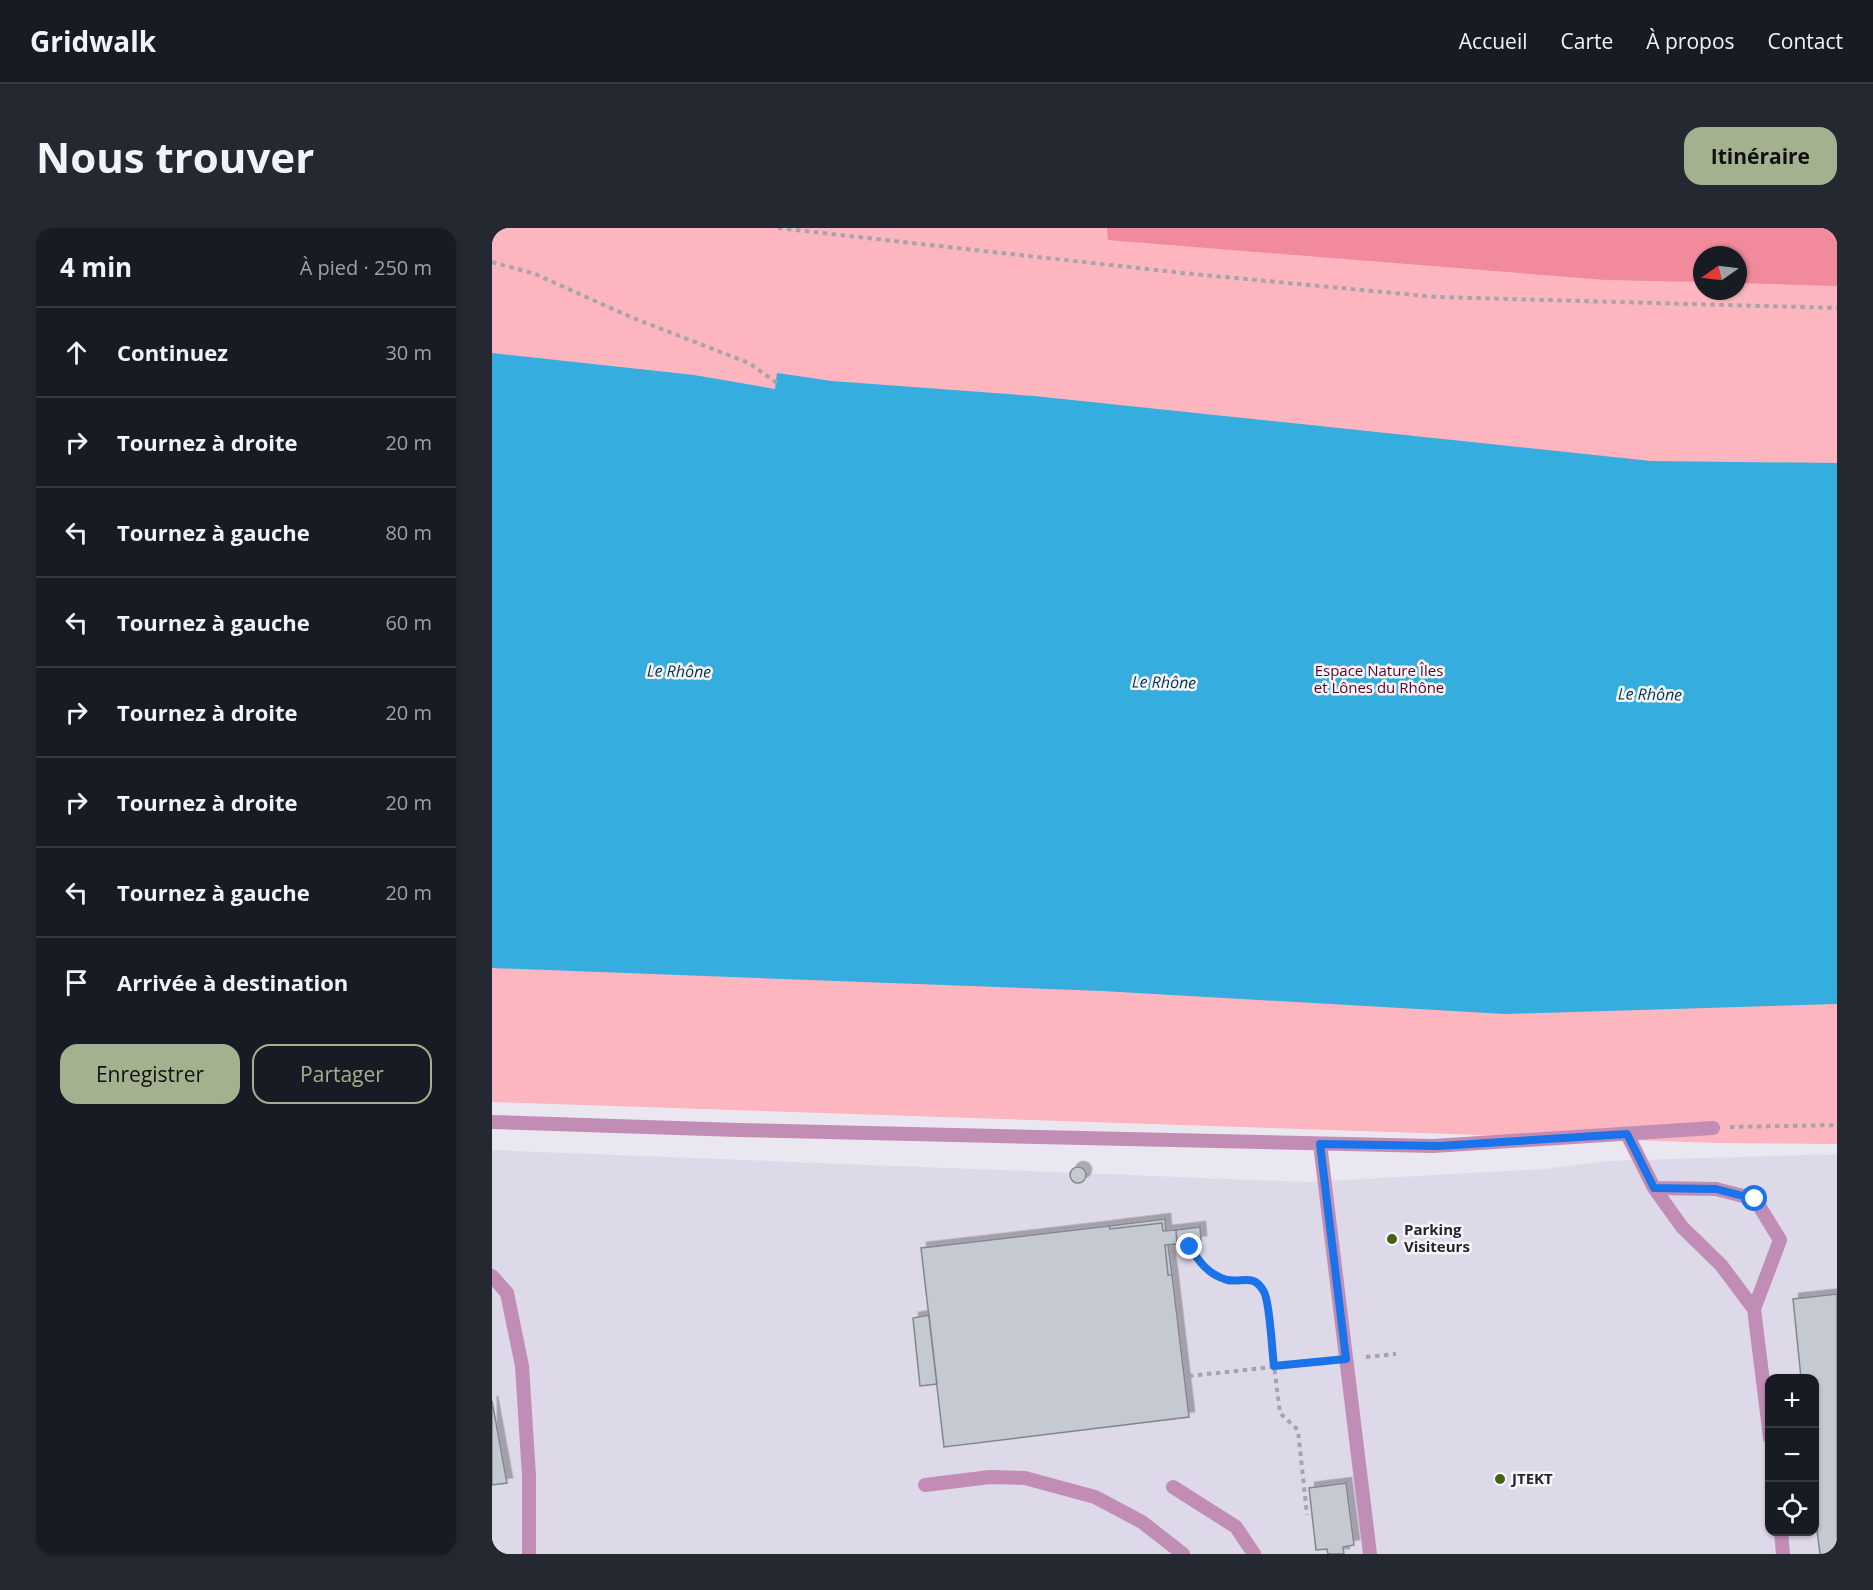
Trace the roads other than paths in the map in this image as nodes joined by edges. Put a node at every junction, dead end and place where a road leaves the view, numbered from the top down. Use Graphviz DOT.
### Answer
graph roads {
  1 [pos="492,1122"];
  2 [pos="1713,1128"];
  3 [pos="1627,1134"];
  4 [pos="1320,1144"];
  5 [pos="1654,1188"];
  6 [pos="492,1276"];
  7 [pos="1754,1309"];
  8 [pos="1769,1428"];
  9 [pos="925,1485"];
  10 [pos="1173,1487"];
  11 [pos="1782,1536"];
  12 [pos="529,1554"];
  13 [pos="1184,1554"];
  14 [pos="1254,1554"];
  15 [pos="1370,1554"];
  16 [pos="1784,1554"];
  1 -- 4 [label="lane"];
  2 -- 3 [label="lane"];
  3 -- 4 [label="lane"];
  3 -- 5 [label="lane"];
  4 -- 15 [label="lane"];
  5 -- 7 [label="lane"];
  5 -- 7 [label="lane"];
  6 -- 12 [label="lane"];
  7 -- 8 [label="lane"];
  9 -- 13 [label="lane"];
  10 -- 14 [label="lane"];
  11 -- 16 [label="lane"];
}
